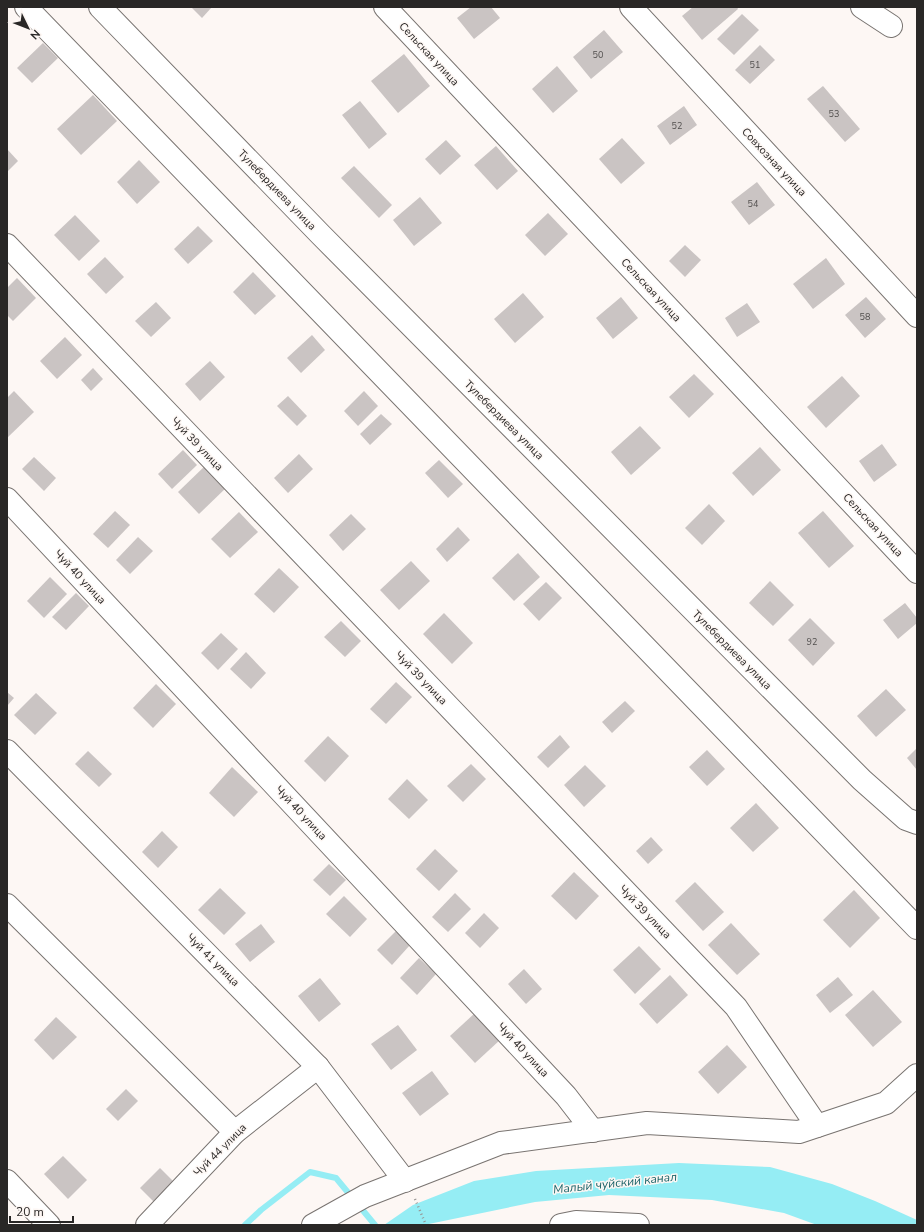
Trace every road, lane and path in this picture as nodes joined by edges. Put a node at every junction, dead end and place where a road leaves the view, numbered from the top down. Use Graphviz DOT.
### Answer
graph roads {
  1 [pos="26,7"];
  2 [pos="100,7"];
  3 [pos="385,7"];
  4 [pos="631,7"];
  5 [pos="862,7"];
  6 [pos="891,26"];
  7 [pos="7,245"];
  8 [pos="917,316"];
  9 [pos="7,498"];
  10 [pos="917,572"];
  11 [pos="7,751"];
  12 [pos="917,823"];
  13 [pos="7,905"];
  14 [pos="917,928"];
  15 [pos="318,1068"];
  16 [pos="917,1075"];
  17 [pos="817,1126"];
  18 [pos="593,1131"];
  19 [pos="235,1132"];
  20 [pos="7,1181"];
  21 [pos="410,1189"];
  22 [pos="49,1225"];
  23 [pos="147,1225"];
  24 [pos="313,1225"];
  25 [pos="426,1225"];
  26 [pos="562,1225"];
  27 [pos="638,1225"];
  1 -- 14 [label="street"];
  2 -- 12 [label="street, Тулебердиева улица"];
  3 -- 10 [label="street, Сельская улица"];
  4 -- 8 [label="street, Совхозная улица"];
  5 -- 6 [label="street"];
  7 -- 17 [label="street, Чуй 39 улица"];
  9 -- 18 [label="street, Чуй 40 улица"];
  11 -- 15 [label="street, Чуй 41 улица"];
  13 -- 19 [label="street"];
  15 -- 19 [label="street, Чуй 44 улица"];
  15 -- 21 [label="street, Чуй 41 улица"];
  16 -- 17 [label="street"];
  17 -- 18 [label="street"];
  18 -- 21 [label="street"];
  19 -- 23 [label="street, Чуй 44 улица"];
  20 -- 22 [label="street"];
  21 -- 24 [label="street"];
  21 -- 25 [label="path"];
  26 -- 27 [label="street"];
}
